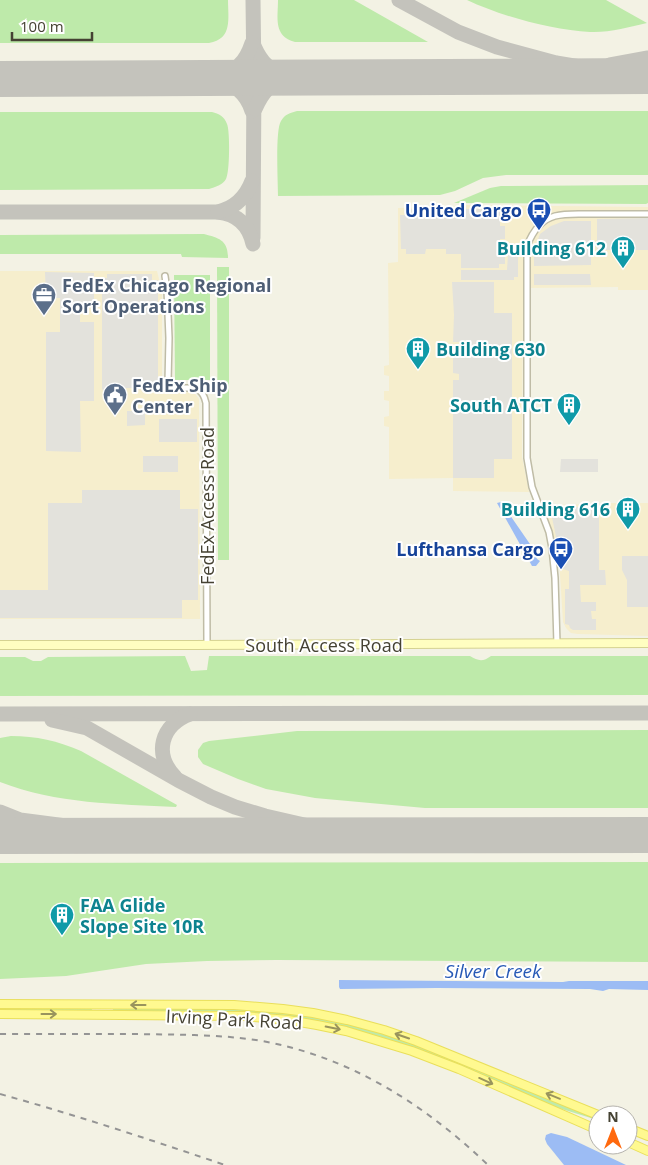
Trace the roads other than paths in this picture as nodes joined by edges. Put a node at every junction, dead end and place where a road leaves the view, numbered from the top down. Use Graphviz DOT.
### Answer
graph roads {
  1 [pos="648,214"];
  2 [pos="165,276"];
  3 [pos="648,643"];
  4 [pos="0,644"];
  5 [pos="556,644"];
  6 [pos="207,645"];
  7 [pos="0,1004"];
  8 [pos="0,1014"];
  9 [pos="588,1111"];
  10 [pos="588,1126"];
  1 -- 5 [label="street"];
  2 -- 6 [label="street, FedEx Access Road"];
  3 -- 5 [label="street, South Access Road"];
  4 -- 6 [label="street, South Access Road"];
  5 -- 6 [label="street, South Access Road"];
  9 -- 7 [label="main road, Irving Park Road, one-way"];
  8 -- 10 [label="main road, Irving Park Road, one-way"];
}
